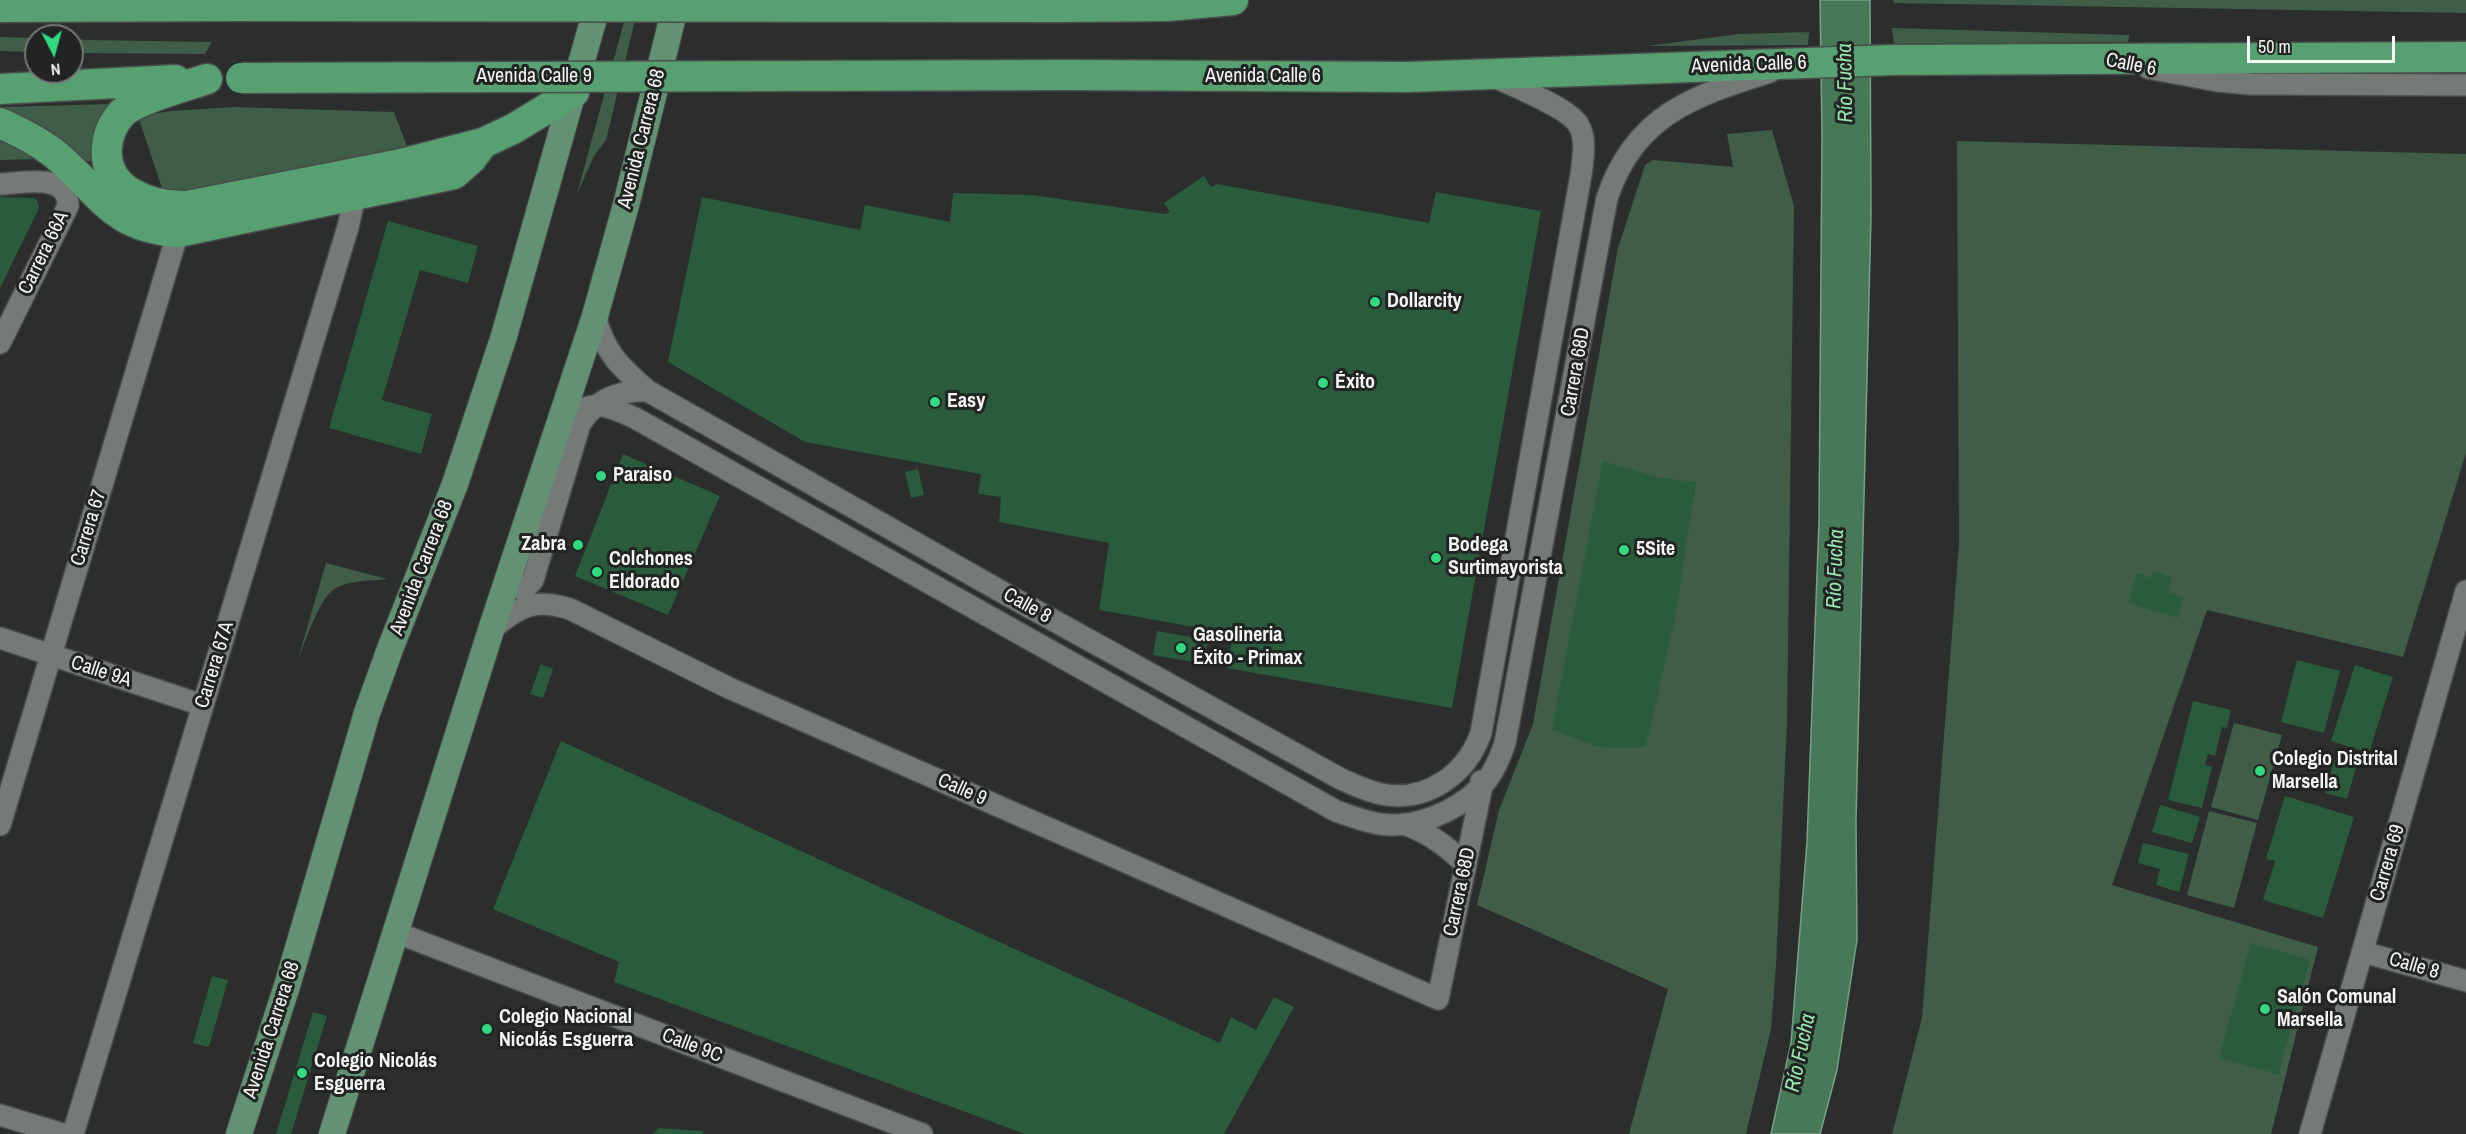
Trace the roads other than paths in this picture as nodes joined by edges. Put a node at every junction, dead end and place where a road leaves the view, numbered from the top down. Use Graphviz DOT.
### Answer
graph roads {
  1 [pos="41,0"];
  2 [pos="599,0"];
  3 [pos="677,0"];
  4 [pos="1233,0"];
  5 [pos="1185,2"];
  6 [pos="88,4"];
  7 [pos="0,7"];
  8 [pos="2094,57"];
  9 [pos="2466,57"];
  10 [pos="1802,62"];
  11 [pos="1489,74"];
  12 [pos="2466,74"];
  13 [pos="1068,75"];
  14 [pos="207,79"];
  15 [pos="2466,86"];
  16 [pos="0,89"];
  17 [pos="574,92"];
  18 [pos="0,123"];
  19 [pos="483,143"];
  20 [pos="0,184"];
  21 [pos="355,196"];
  22 [pos="178,232"];
  23 [pos="595,316"];
  24 [pos="0,343"];
  25 [pos="648,391"];
  26 [pos="597,404"];
  27 [pos="563,417"];
  28 [pos="511,573"];
  29 [pos="2466,591"];
  30 [pos="491,630"];
  31 [pos="0,638"];
  32 [pos="51,655"];
  33 [pos="202,705"];
  34 [pos="1478,742"];
  35 [pos="1482,786"];
  36 [pos="1404,824"];
  37 [pos="0,825"];
  38 [pos="1466,865"];
  39 [pos="395,932"];
  40 [pos="2363,952"];
  41 [pos="2466,981"];
  42 [pos="1438,999"];
  43 [pos="0,1115"];
  44 [pos="63,1134"];
  45 [pos="74,1134"];
  46 [pos="239,1134"];
  47 [pos="333,1134"];
  48 [pos="922,1134"];
  49 [pos="2310,1134"];
  1 -- 6 [label="highway"];
  2 -- 17 [label="main road, Avenida Carrera 68"];
  3 -- 23 [label="main road, Avenida Carrera 68"];
  4 -- 5 [label="highway"];
  5 -- 6 [label="highway, bridge"];
  6 -- 7 [label="highway"];
  8 -- 9 [label="highway, Avenida Calle 6"];
  8 -- 10 [label="highway, Avenida Calle 6"];
  8 -- 12 [label="street, Calle 6"];
  8 -- 15 [label="street, Calle 6"];
  10 -- 11 [label="highway, Avenida Calle 6"];
  10 -- 35 [label="street, Carrera 68D"];
  11 -- 13 [label="highway, Avenida Calle 6"];
  11 -- 34 [label="street, Carrera 68D"];
  13 -- 14 [label="highway, Avenida Calle 9, bridge"];
  14 -- 16 [label="highway, Avenida Calle 9"];
  14 -- 19 [label="highway"];
  17 -- 19 [label="highway"];
  17 -- 46 [label="main road, Avenida Carrera 68"];
  18 -- 22 [label="highway"];
  19 -- 21 [label="highway"];
  20 -- 24 [label="street, Carrera 66A"];
  21 -- 22 [label="highway"];
  21 -- 33 [label="street, Carrera 67A"];
  22 -- 32 [label="street, Carrera 67"];
  23 -- 25 [label="street, Calle 8"];
  23 -- 27 [label="main road, Avenida Carrera 68"];
  25 -- 26 [label="street"];
  25 -- 34 [label="street, Calle 8"];
  26 -- 27 [label="street"];
  26 -- 28 [label="street"];
  26 -- 36 [label="street, Calle 8"];
  27 -- 28 [label="main road, Avenida Carrera 68"];
  28 -- 30 [label="main road, Avenida Carrera 68"];
  29 -- 40 [label="street, Carrera 69"];
  30 -- 39 [label="main road, Avenida Carrera 68"];
  30 -- 42 [label="street, Calle 9"];
  31 -- 32 [label="street, Calle 9A"];
  32 -- 33 [label="street, Calle 9A"];
  32 -- 37 [label="street, Carrera 67"];
  33 -- 45 [label="street, Carrera 67A"];
  34 -- 35 [label="street, Carrera 68D"];
  35 -- 36 [label="street, Calle 8"];
  35 -- 38 [label="street, Carrera 68D"];
  36 -- 38 [label="street"];
  38 -- 42 [label="street, Carrera 68D"];
  39 -- 47 [label="main road, Avenida Carrera 68"];
  39 -- 48 [label="street, Calle 9C"];
  40 -- 41 [label="street, Calle 8"];
  40 -- 49 [label="street, Carrera 69"];
  43 -- 44 [label="street"];
}
